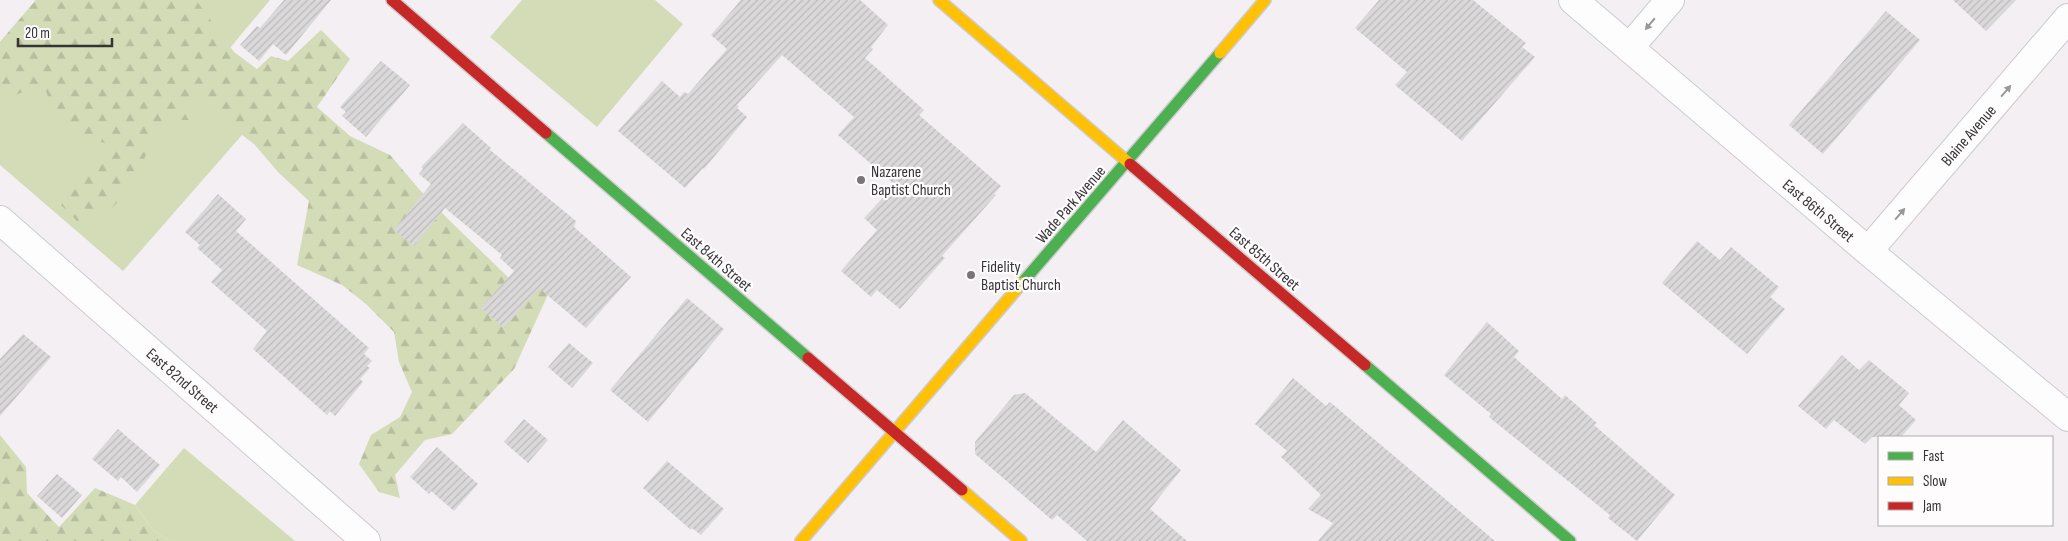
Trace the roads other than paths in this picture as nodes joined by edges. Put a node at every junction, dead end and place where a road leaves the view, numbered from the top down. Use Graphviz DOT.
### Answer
graph roads {
  1 [pos="392,0"];
  2 [pos="939,0"];
  3 [pos="1265,0"];
  4 [pos="1573,0"];
  5 [pos="1670,0"];
  6 [pos="2068,18"];
  7 [pos="1629,48"];
  8 [pos="1127,162"];
  9 [pos="0,220"];
  10 [pos="1868,251"];
  11 [pos="2068,417"];
  12 [pos="893,432"];
  13 [pos="366,541"];
  14 [pos="801,541"];
  15 [pos="1021,541"];
  16 [pos="1570,541"];
  1 -- 12 [label="street, East 84th Street"];
  2 -- 8 [label="street, East 85th Street"];
  3 -- 8 [label="street, Wade Park Avenue"];
  4 -- 7 [label="street, East 86th Street"];
  5 -- 7 [label="street, one-way"];
  10 -- 6 [label="street, Blaine Avenue, one-way"];
  7 -- 10 [label="street, East 86th Street"];
  8 -- 12 [label="street, Wade Park Avenue"];
  8 -- 16 [label="street, East 85th Street"];
  9 -- 13 [label="street, East 82nd Street"];
  10 -- 11 [label="street, East 86th Street"];
  12 -- 14 [label="street, Wade Park Avenue"];
  12 -- 15 [label="street, East 84th Street"];
}
